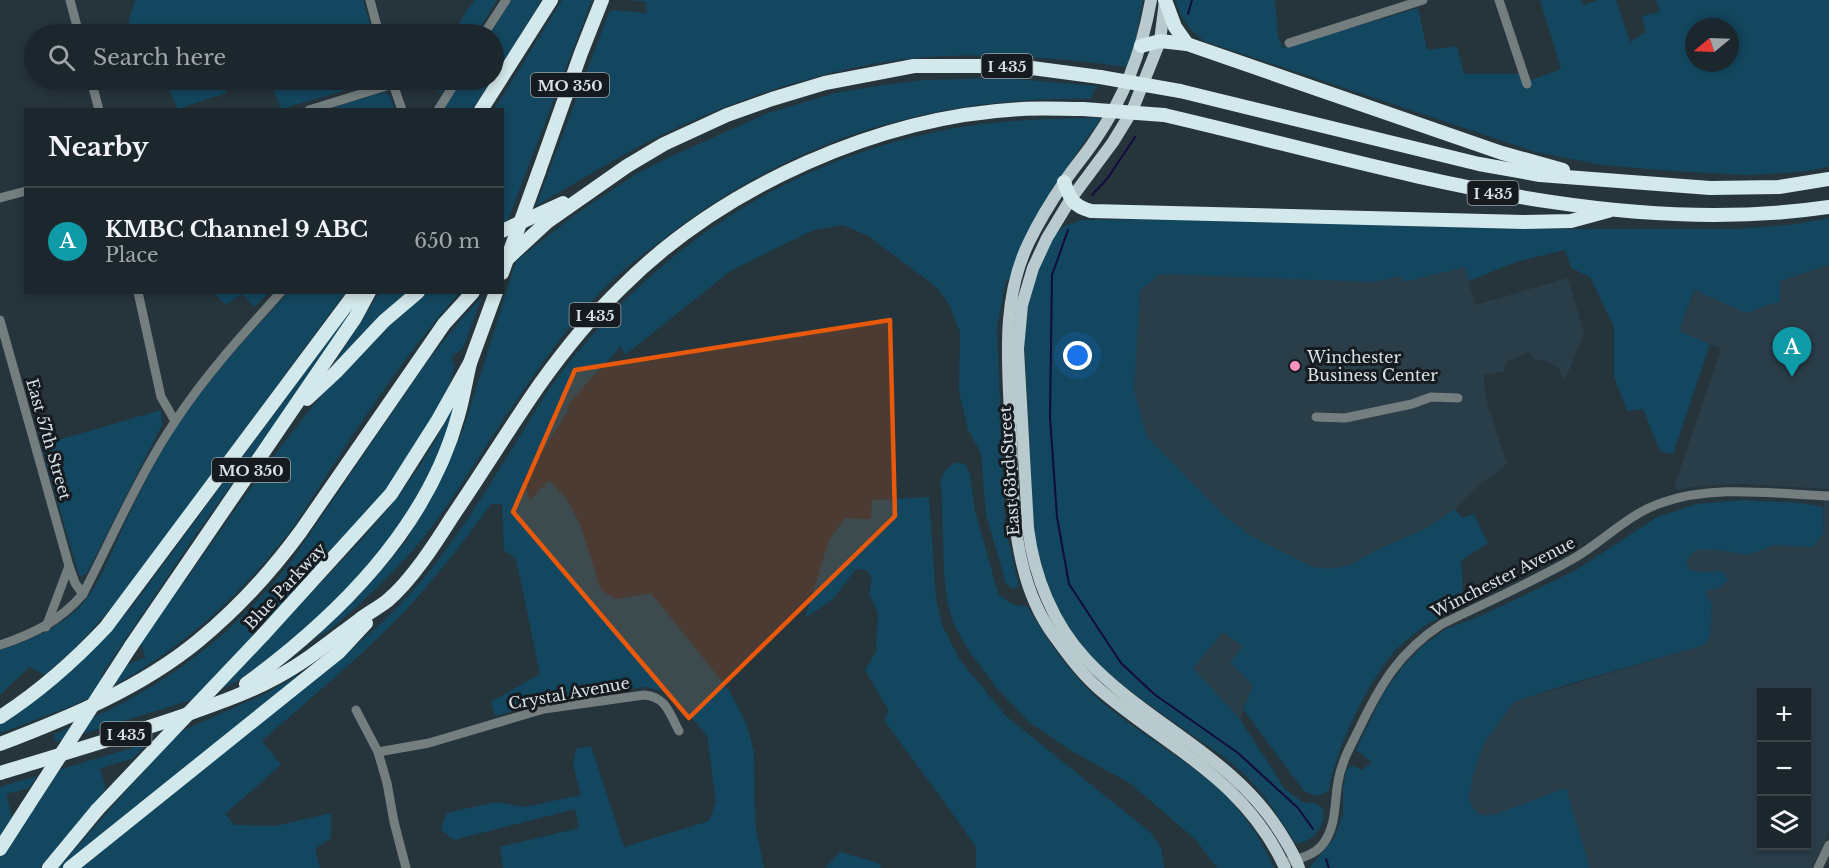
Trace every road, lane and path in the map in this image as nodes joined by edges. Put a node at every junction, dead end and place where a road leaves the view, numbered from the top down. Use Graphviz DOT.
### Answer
graph roads {
  1 [pos="70,0"];
  2 [pos="370,0"];
  3 [pos="506,0"];
  4 [pos="551,0"];
  5 [pos="603,0"];
  6 [pos="1151,0"];
  7 [pos="1165,0"];
  8 [pos="1423,0"];
  9 [pos="1498,0"];
  10 [pos="76,24"];
  11 [pos="376,24"];
  12 [pos="490,24"];
  13 [pos="1160,41"];
  14 [pos="1289,43"];
  15 [pos="1187,44"];
  16 [pos="1141,46"];
  17 [pos="504,73"];
  18 [pos="1527,84"];
  19 [pos="94,90"];
  20 [pos="368,90"];
  21 [pos="395,90"];
  22 [pos="451,90"];
  23 [pos="493,90"];
  24 [pos="98,108"];
  25 [pos="315,108"];
  26 [pos="401,108"];
  27 [pos="439,108"];
  28 [pos="481,108"];
  29 [pos="1592,178"];
  30 [pos="1829,179"];
  31 [pos="1064,182"];
  32 [pos="24,192"];
  33 [pos="587,192"];
  34 [pos="0,198"];
  35 [pos="1070,200"];
  36 [pos="1829,207"];
  37 [pos="1614,209"];
  38 [pos="504,230"];
  39 [pos="504,261"];
  40 [pos="504,267"];
  41 [pos="138,294"];
  42 [pos="279,294"];
  43 [pos="355,294"];
  44 [pos="368,294"];
  45 [pos="416,294"];
  46 [pos="470,294"];
  47 [pos="495,294"];
  48 [pos="0,320"];
  49 [pos="2,337"];
  50 [pos="470,363"];
  51 [pos="1458,398"];
  52 [pos="288,417"];
  53 [pos="1316,417"];
  54 [pos="175,421"];
  55 [pos="1829,496"];
  56 [pos="69,566"];
  57 [pos="83,594"];
  58 [pos="388,601"];
  59 [pos="46,627"];
  60 [pos="0,645"];
  61 [pos="223,701"];
  62 [pos="356,710"];
  63 [pos="0,717"];
  64 [pos="679,731"];
  65 [pos="0,744"];
  66 [pos="378,752"];
  67 [pos="0,773"];
  68 [pos="1829,845"];
  69 [pos="0,849"];
  70 [pos="1297,864"];
  71 [pos="1284,865"];
  72 [pos="49,868"];
  73 [pos="70,868"];
  74 [pos="406,868"];
  75 [pos="1818,868"];
  1 -- 10 [label="street"];
  2 -- 11 [label="street"];
  3 -- 12 [label="street"];
  4 -- 17 [label="highway, MO 350"];
  5 -- 40 [label="highway, MO 350, bridge"];
  6 -- 16 [label="main road, East 63rd Street"];
  7 -- 13 [label="main road, East 63rd Street"];
  7 -- 15 [label="highway"];
  8 -- 14 [label="street"];
  9 -- 18 [label="street"];
  13 -- 15 [label="highway"];
  13 -- 16 [label="highway"];
  13 -- 35 [label="main road, East 63rd Street"];
  15 -- 29 [label="highway"];
  16 -- 31 [label="main road, East 63rd Street"];
  19 -- 24 [label="street"];
  20 -- 25 [label="street"];
  21 -- 26 [label="street"];
  22 -- 27 [label="street"];
  23 -- 28 [label="highway, MO 350"];
  29 -- 30 [label="highway, I 435"];
  29 -- 33 [label="highway, I 435, bridge"];
  31 -- 35 [label="highway"];
  31 -- 71 [label="main road, East 63rd Street"];
  32 -- 34 [label="street"];
  33 -- 38 [label="highway"];
  33 -- 39 [label="highway, I 435"];
  35 -- 37 [label="highway"];
  35 -- 70 [label="main road, East 63rd Street"];
  36 -- 37 [label="highway, I 435"];
  37 -- 58 [label="highway, I 435, bridge"];
  41 -- 54 [label="street"];
  42 -- 54 [label="street"];
  43 -- 63 [label="highway"];
  44 -- 52 [label="highway, MO 350"];
  45 -- 52 [label="highway"];
  46 -- 65 [label="highway, I 435"];
  47 -- 50 [label="highway, Blue Parkway"];
  48 -- 49 [label="street, East 57th Street"];
  49 -- 56 [label="street, East 57th Street"];
  50 -- 61 [label="highway"];
  50 -- 72 [label="highway, Blue Parkway, bridge"];
  51 -- 53 [label="street"];
  52 -- 69 [label="highway, MO 350, bridge"];
  54 -- 57 [label="street"];
  55 -- 70 [label="street, Winchester Avenue"];
  56 -- 57 [label="street, East 57th Street"];
  56 -- 59 [label="street"];
  57 -- 59 [label="street"];
  58 -- 61 [label="highway, I 435"];
  58 -- 73 [label="highway"];
  59 -- 60 [label="street"];
  61 -- 67 [label="highway, I 435"];
  62 -- 66 [label="street"];
  64 -- 66 [label="street, Crystal Avenue"];
  66 -- 74 [label="street"];
  68 -- 75 [label="street"];
  70 -- 71 [label="street, Winchester Avenue"];
}
